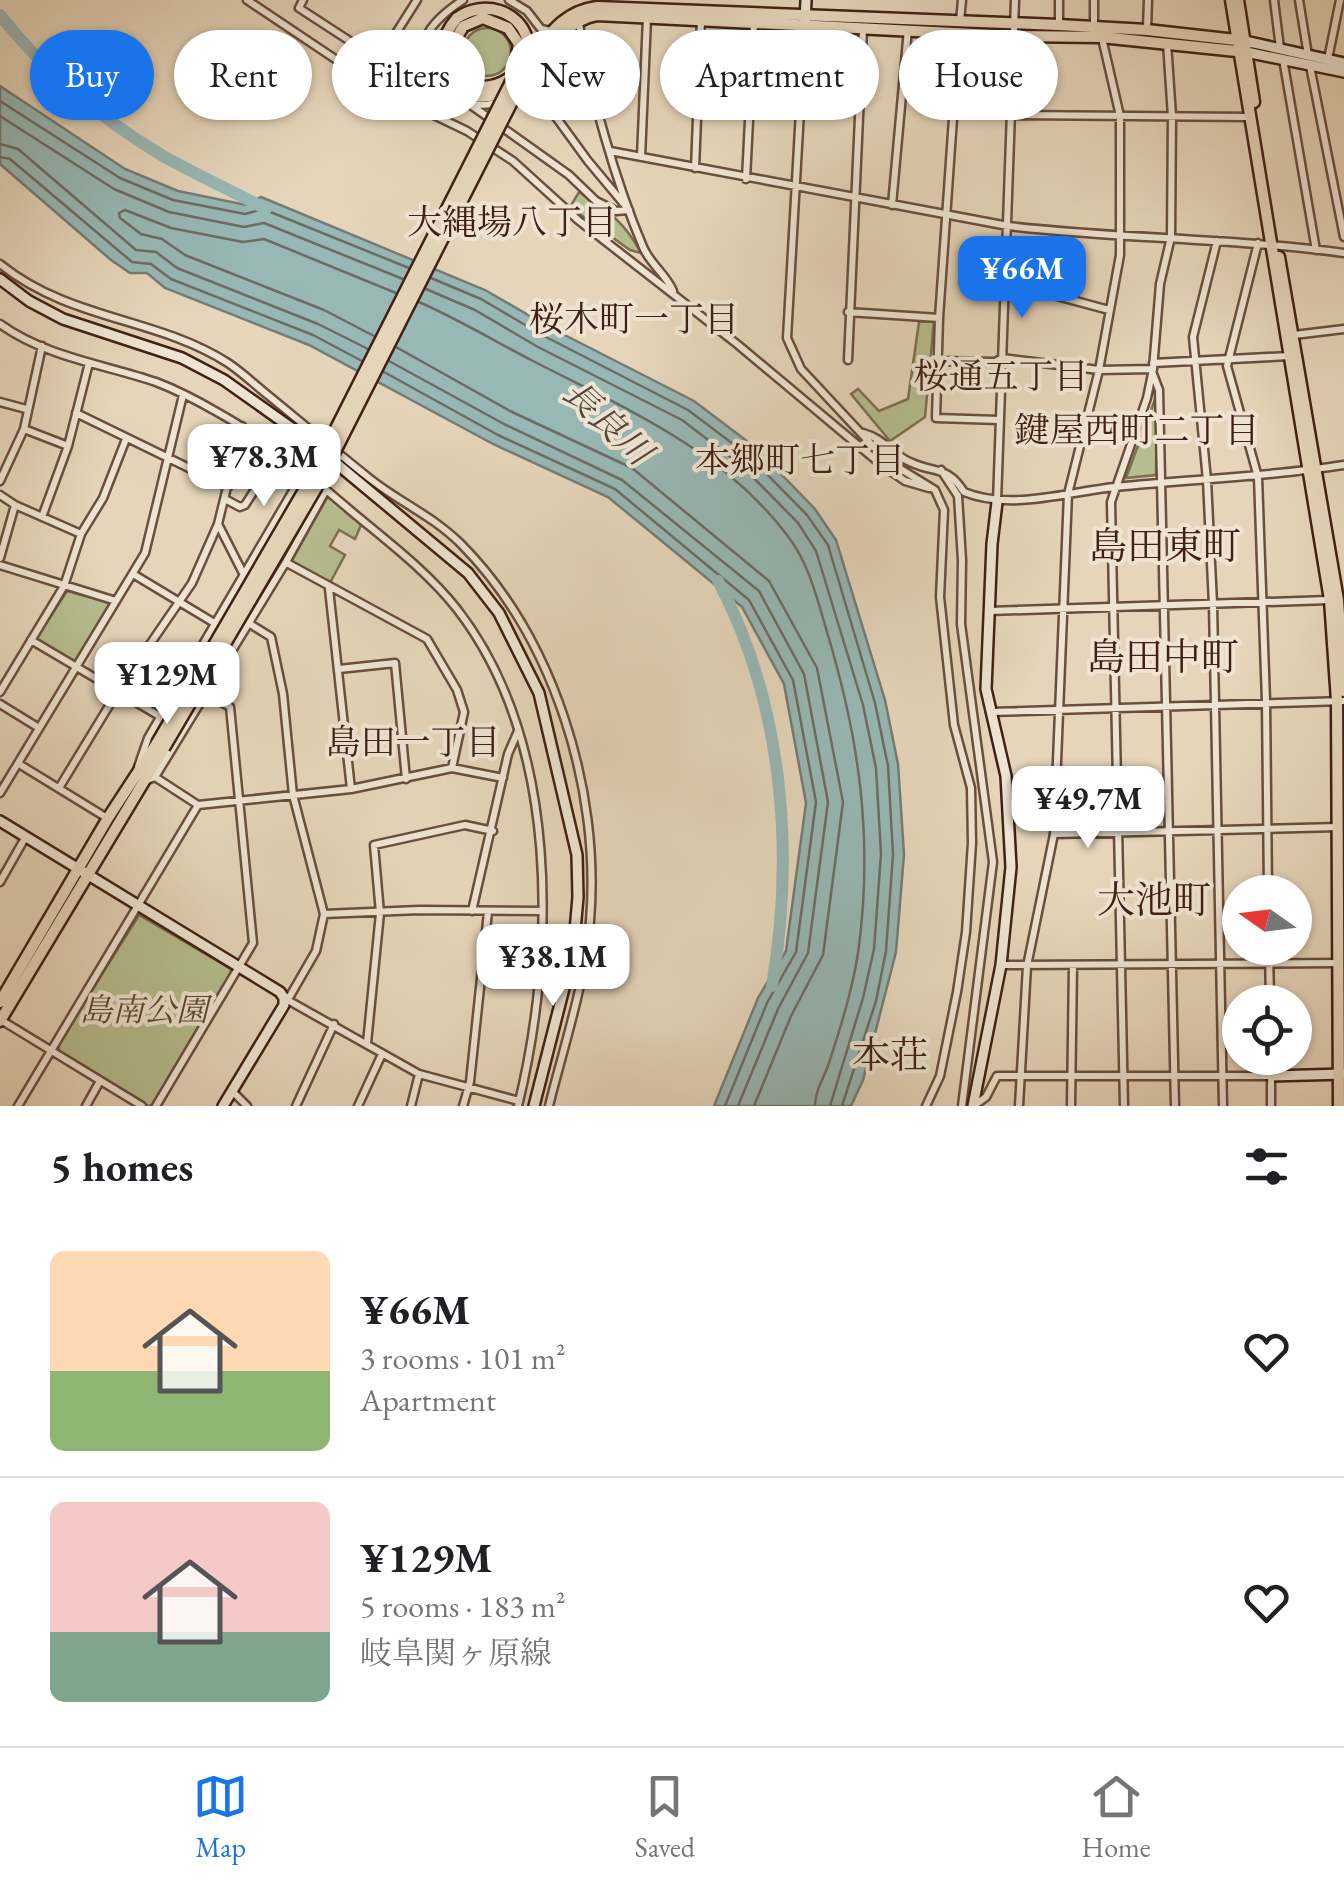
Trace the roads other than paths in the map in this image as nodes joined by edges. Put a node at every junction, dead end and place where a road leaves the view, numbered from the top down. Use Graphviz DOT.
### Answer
graph roads {
  1 [pos="248,0"];
  2 [pos="303,0"];
  3 [pos="417,0"];
  4 [pos="463,0"];
  5 [pos="509,0"];
  6 [pos="749,0"];
  7 [pos="806,0"];
  8 [pos="962,0"];
  9 [pos="1015,0"];
  10 [pos="1059,0"];
  11 [pos="1094,0"];
  12 [pos="1148,0"];
  13 [pos="1234,0"];
  14 [pos="1274,0"];
  15 [pos="1299,0"];
  16 [pos="1340,0"];
  17 [pos="672,9"];
  18 [pos="578,11"];
  19 [pos="648,17"];
  20 [pos="753,18"];
  21 [pos="700,20"];
  22 [pos="805,20"];
  23 [pos="1058,25"];
  24 [pos="960,27"];
  25 [pos="863,28"];
  26 [pos="908,29"];
  27 [pos="333,30"];
  28 [pos="398,30"];
  29 [pos="431,30"];
  30 [pos="522,30"];
  31 [pos="541,30"];
  32 [pos="559,30"];
  33 [pos="1013,30"];
  34 [pos="1147,30"];
  35 [pos="1058,31"];
  36 [pos="1098,32"];
  37 [pos="1166,42"];
  38 [pos="1242,46"];
  39 [pos="1282,54"];
  40 [pos="1328,59"];
  41 [pos="1309,60"];
  42 [pos="1344,63"];
  43 [pos="1344,72"];
  44 [pos="505,90"];
  45 [pos="485,115"];
  46 [pos="1058,115"];
  47 [pos="505,116"];
  48 [pos="1120,116"];
  49 [pos="1172,116"];
  50 [pos="1250,117"];
  51 [pos="558,120"];
  52 [pos="1011,120"];
  53 [pos="610,151"];
  54 [pos="641,157"];
  55 [pos="695,168"];
  56 [pos="746,178"];
  57 [pos="798,189"];
  58 [pos="855,199"];
  59 [pos="892,205"];
  60 [pos="629,210"];
  61 [pos="946,214"];
  62 [pos="1008,226"];
  63 [pos="1120,236"];
  64 [pos="1171,237"];
  65 [pos="1344,237"];
  66 [pos="1217,241"];
  67 [pos="1268,243"];
  68 [pos="1316,250"];
  69 [pos="1344,254"];
  70 [pos="0,264"];
  71 [pos="0,279"];
  72 [pos="1006,282"];
  73 [pos="674,294"];
  74 [pos="1109,310"];
  75 [pos="848,312"];
  76 [pos="939,318"];
  77 [pos="0,324"];
  78 [pos="1344,329"];
  79 [pos="1294,336"];
  80 [pos="42,346"];
  81 [pos="1288,356"];
  82 [pos="1002,358"];
  83 [pos="848,360"];
  84 [pos="1194,360"];
  85 [pos="1230,360"];
  86 [pos="936,361"];
  87 [pos="90,364"];
  88 [pos="1153,368"];
  89 [pos="1099,370"];
  90 [pos="183,394"];
  91 [pos="0,402"];
  92 [pos="26,409"];
  93 [pos="76,413"];
  94 [pos="999,420"];
  95 [pos="242,426"];
  96 [pos="24,429"];
  97 [pos="862,433"];
  98 [pos="126,439"];
  99 [pos="68,446"];
  100 [pos="279,452"];
  101 [pos="169,458"];
  102 [pos="1344,465"];
  103 [pos="940,470"];
  104 [pos="1314,470"];
  105 [pos="304,472"];
  106 [pos="1258,477"];
  107 [pos="1207,480"];
  108 [pos="0,481"];
  109 [pos="1161,484"];
  110 [pos="1116,487"];
  111 [pos="228,488"];
  112 [pos="326,490"];
  113 [pos="935,490"];
  114 [pos="0,494"];
  115 [pos="1068,494"];
  116 [pos="224,499"];
  117 [pos="997,502"];
  118 [pos="15,505"];
  119 [pos="42,517"];
  120 [pos="218,524"];
  121 [pos="82,534"];
  122 [pos="0,562"];
  123 [pos="286,562"];
  124 [pos="133,574"];
  125 [pos="244,576"];
  126 [pos="64,586"];
  127 [pos="329,587"];
  128 [pos="1337,599"];
  129 [pos="116,601"];
  130 [pos="180,601"];
  131 [pos="1261,602"];
  132 [pos="1213,604"];
  133 [pos="1162,606"];
  134 [pos="1113,607"];
  135 [pos="1062,609"];
  136 [pos="990,612"];
  137 [pos="216,624"];
  138 [pos="250,624"];
  139 [pos="31,640"];
  140 [pos="76,667"];
  141 [pos="339,669"];
  142 [pos="118,691"];
  143 [pos="0,692"];
  144 [pos="208,694"];
  145 [pos="1342,697"];
  146 [pos="1266,701"];
  147 [pos="1216,703"];
  148 [pos="0,704"];
  149 [pos="1166,705"];
  150 [pos="1116,708"];
  151 [pos="1059,709"];
  152 [pos="990,712"];
  153 [pos="161,717"];
  154 [pos="39,728"];
  155 [pos="518,730"];
  156 [pos="18,764"];
  157 [pos="452,768"];
  158 [pos="155,777"];
  159 [pos="503,778"];
  160 [pos="138,779"];
  161 [pos="406,779"];
  162 [pos="59,788"];
  163 [pos="351,789"];
  164 [pos="0,793"];
  165 [pos="293,795"];
  166 [pos="239,800"];
  167 [pos="198,805"];
  168 [pos="1341,809"];
  169 [pos="108,818"];
  170 [pos="0,822"];
  171 [pos="1338,827"];
  172 [pos="1267,828"];
  173 [pos="1218,829"];
  174 [pos="1170,830"];
  175 [pos="493,832"];
  176 [pos="1120,832"];
  177 [pos="1054,834"];
  178 [pos="25,838"];
  179 [pos="82,873"];
  180 [pos="1268,875"];
  181 [pos="0,881"];
  182 [pos="138,906"];
  183 [pos="542,910"];
  184 [pos="472,912"];
  185 [pos="488,912"];
  186 [pos="380,913"];
  187 [pos="324,914"];
  188 [pos="1312,963"];
  189 [pos="1340,963"];
  190 [pos="1122,964"];
  191 [pos="1174,964"];
  192 [pos="1001,965"];
  193 [pos="1073,965"];
  194 [pos="1220,965"];
  195 [pos="1028,966"];
  196 [pos="238,967"];
  197 [pos="284,998"];
  198 [pos="0,1002"];
  199 [pos="0,1020"];
  200 [pos="334,1024"];
  201 [pos="367,1043"];
  202 [pos="51,1051"];
  203 [pos="382,1054"];
  204 [pos="419,1074"];
  205 [pos="1341,1074"];
  206 [pos="1124,1075"];
  207 [pos="1021,1076"];
  208 [pos="1072,1076"];
  209 [pos="1174,1076"];
  210 [pos="1222,1076"];
  211 [pos="1271,1076"];
  212 [pos="100,1081"];
  213 [pos="468,1087"];
  214 [pos="232,1091"];
  215 [pos="519,1103"];
  216 [pos="18,1106"];
  217 [pos="86,1106"];
  218 [pos="142,1106"];
  219 [pos="156,1106"];
  220 [pos="223,1106"];
  221 [pos="247,1106"];
  222 [pos="296,1106"];
  223 [pos="358,1106"];
  224 [pos="411,1106"];
  225 [pos="464,1106"];
  226 [pos="534,1106"];
  227 [pos="550,1106"];
  228 [pos="926,1106"];
  229 [pos="962,1106"];
  230 [pos="973,1106"];
  231 [pos="1019,1106"];
  232 [pos="1071,1106"];
  233 [pos="1124,1106"];
  234 [pos="1175,1106"];
  235 [pos="1223,1106"];
  236 [pos="1271,1106"];
  237 [pos="1338,1106"];
  1 -- 73 [label="street"];
  2 -- 27 [label="street"];
  3 -- 28 [label="street"];
  4 -- 29 [label="street"];
  5 -- 31 [label="street"];
  6 -- 20 [label="street"];
  7 -- 22 [label="main road"];
  8 -- 24 [label="street"];
  9 -- 33 [label="street"];
  10 -- 23 [label="street"];
  11 -- 36 [label="street"];
  12 -- 34 [label="street"];
  13 -- 38 [label="main road"];
  14 -- 39 [label="street"];
  15 -- 41 [label="street"];
  16 -- 40 [label="street"];
  17 -- 18 [label="main road"];
  17 -- 19 [label="main road"];
  17 -- 20 [label="main road"];
  17 -- 21 [label="main road"];
  18 -- 19 [label="main road"];
  18 -- 32 [label="main road"];
  18 -- 53 [label="street"];
  19 -- 54 [label="street"];
  20 -- 21 [label="main road"];
  20 -- 22 [label="main road"];
  20 -- 56 [label="street"];
  21 -- 55 [label="street"];
  22 -- 24 [label="main road"];
  22 -- 25 [label="main road"];
  22 -- 57 [label="street"];
  23 -- 33 [label="main road"];
  23 -- 36 [label="main road"];
  24 -- 26 [label="main road"];
  24 -- 33 [label="main road"];
  24 -- 61 [label="street"];
  25 -- 26 [label="main road"];
  25 -- 58 [label="street"];
  26 -- 59 [label="street"];
  30 -- 44 [label="main road, bridge"];
  34 -- 36 [label="main road"];
  34 -- 38 [label="main road"];
  35 -- 36 [label="main road"];
  36 -- 37 [label="main road"];
  36 -- 48 [label="street"];
  37 -- 38 [label="main road"];
  37 -- 49 [label="street"];
  38 -- 39 [label="main road"];
  38 -- 50 [label="main road"];
  38 -- 67 [label="main road"];
  39 -- 41 [label="main road"];
  39 -- 68 [label="street"];
  40 -- 41 [label="main road"];
  40 -- 42 [label="main road"];
  41 -- 43 [label="main road"];
  41 -- 65 [label="street"];
  45 -- 60 [label="street"];
  46 -- 48 [label="street"];
  47 -- 160 [label="main road, bridge"];
  48 -- 49 [label="street"];
  48 -- 63 [label="street"];
  49 -- 50 [label="street"];
  49 -- 64 [label="street"];
  50 -- 67 [label="main road"];
  51 -- 60 [label="street"];
  52 -- 62 [label="street"];
  53 -- 54 [label="street"];
  53 -- 60 [label="street"];
  54 -- 55 [label="street"];
  55 -- 56 [label="street"];
  56 -- 57 [label="street"];
  57 -- 58 [label="street"];
  57 -- 97 [label="street"];
  58 -- 59 [label="street"];
  58 -- 75 [label="street"];
  59 -- 61 [label="street"];
  60 -- 73 [label="street"];
  61 -- 62 [label="street"];
  61 -- 76 [label="street"];
  62 -- 63 [label="street"];
  62 -- 72 [label="street"];
  63 -- 64 [label="street"];
  63 -- 74 [label="street"];
  64 -- 66 [label="street"];
  64 -- 88 [label="street"];
  66 -- 67 [label="street"];
  66 -- 84 [label="street"];
  67 -- 68 [label="street"];
  67 -- 79 [label="main road"];
  67 -- 81 [label="main road"];
  67 -- 85 [label="street"];
  68 -- 69 [label="street"];
  70 -- 227 [label="street"];
  71 -- 226 [label="main road"];
  72 -- 74 [label="street"];
  72 -- 82 [label="street"];
  73 -- 113 [label="street"];
  74 -- 89 [label="street"];
  75 -- 76 [label="street"];
  75 -- 83 [label="street"];
  76 -- 86 [label="street"];
  77 -- 80 [label="street"];
  78 -- 79 [label="street"];
  79 -- 104 [label="main road"];
  80 -- 87 [label="street"];
  80 -- 92 [label="street"];
  81 -- 85 [label="street"];
  81 -- 104 [label="main road"];
  82 -- 86 [label="street"];
  82 -- 89 [label="street"];
  82 -- 94 [label="street"];
  84 -- 85 [label="street"];
  84 -- 88 [label="street"];
  84 -- 107 [label="street"];
  85 -- 106 [label="street"];
  86 -- 94 [label="street"];
  87 -- 90 [label="street"];
  87 -- 93 [label="street"];
  88 -- 89 [label="street"];
  88 -- 109 [label="street"];
  88 -- 110 [label="street"];
  89 -- 115 [label="street"];
  90 -- 95 [label="street"];
  90 -- 101 [label="street"];
  91 -- 92 [label="street"];
  92 -- 96 [label="street"];
  93 -- 98 [label="street"];
  93 -- 99 [label="street"];
  94 -- 117 [label="street"];
  95 -- 100 [label="street"];
  95 -- 111 [label="street"];
  96 -- 99 [label="street"];
  96 -- 108 [label="street"];
  97 -- 103 [label="street"];
  97 -- 113 [label="street"];
  98 -- 101 [label="street"];
  98 -- 121 [label="street"];
  99 -- 119 [label="street"];
  100 -- 105 [label="street"];
  100 -- 116 [label="street"];
  101 -- 111 [label="street"];
  101 -- 124 [label="street"];
  102 -- 104 [label="street"];
  103 -- 117 [label="street"];
  103 -- 229 [label="street"];
  104 -- 106 [label="street"];
  104 -- 128 [label="main road"];
  105 -- 112 [label="street"];
  105 -- 125 [label="street"];
  106 -- 107 [label="street"];
  106 -- 131 [label="street"];
  107 -- 109 [label="street"];
  107 -- 132 [label="street"];
  109 -- 110 [label="street"];
  109 -- 133 [label="street"];
  110 -- 115 [label="street"];
  110 -- 134 [label="street"];
  111 -- 116 [label="street"];
  112 -- 123 [label="street"];
  112 -- 155 [label="street"];
  113 -- 228 [label="street"];
  114 -- 118 [label="street"];
  115 -- 117 [label="street"];
  115 -- 135 [label="street"];
  116 -- 120 [label="street"];
  117 -- 136 [label="main road"];
  118 -- 119 [label="street"];
  118 -- 122 [label="street"];
  119 -- 121 [label="street"];
  120 -- 125 [label="street"];
  120 -- 130 [label="street"];
  121 -- 126 [label="street"];
  122 -- 126 [label="street"];
  123 -- 127 [label="street"];
  123 -- 138 [label="street"];
  124 -- 129 [label="street"];
  124 -- 130 [label="street"];
  125 -- 137 [label="street"];
  126 -- 129 [label="street"];
  126 -- 139 [label="street"];
  127 -- 141 [label="street"];
  127 -- 157 [label="street"];
  128 -- 131 [label="street"];
  128 -- 145 [label="main road"];
  129 -- 140 [label="street"];
  130 -- 137 [label="street"];
  130 -- 142 [label="street"];
  131 -- 132 [label="street"];
  131 -- 146 [label="street"];
  132 -- 133 [label="street"];
  132 -- 147 [label="street"];
  133 -- 134 [label="street"];
  133 -- 149 [label="street"];
  134 -- 135 [label="street"];
  134 -- 150 [label="street"];
  135 -- 136 [label="street"];
  135 -- 151 [label="street"];
  136 -- 152 [label="main road"];
  137 -- 153 [label="street"];
  138 -- 144 [label="street"];
  138 -- 165 [label="street"];
  139 -- 140 [label="street"];
  139 -- 143 [label="street"];
  140 -- 142 [label="street"];
  140 -- 154 [label="street"];
  141 -- 161 [label="street"];
  141 -- 163 [label="street"];
  142 -- 153 [label="street"];
  142 -- 162 [label="street"];
  144 -- 158 [label="street"];
  144 -- 166 [label="street"];
  145 -- 146 [label="street"];
  145 -- 168 [label="main road"];
  146 -- 147 [label="street"];
  146 -- 172 [label="street"];
  147 -- 149 [label="street"];
  147 -- 173 [label="street"];
  148 -- 154 [label="street"];
  149 -- 150 [label="street"];
  149 -- 174 [label="street"];
  150 -- 151 [label="street"];
  150 -- 176 [label="street"];
  151 -- 152 [label="street"];
  151 -- 177 [label="street"];
  152 -- 192 [label="main road"];
  153 -- 160 [label="street"];
  154 -- 156 [label="street"];
  155 -- 159 [label="street"];
  155 -- 183 [label="street"];
  156 -- 162 [label="street"];
  156 -- 164 [label="street"];
  157 -- 159 [label="street"];
  157 -- 161 [label="street"];
  158 -- 160 [label="street"];
  158 -- 167 [label="street"];
  159 -- 175 [label="street"];
  160 -- 169 [label="main road"];
  160 -- 179 [label="main road"];
  161 -- 163 [label="street"];
  162 -- 169 [label="street"];
  163 -- 165 [label="street"];
  165 -- 166 [label="street"];
  165 -- 187 [label="street"];
  166 -- 167 [label="street"];
  166 -- 196 [label="street"];
  167 -- 182 [label="street"];
  168 -- 171 [label="main road"];
  169 -- 179 [label="main road"];
  170 -- 178 [label="main road"];
  171 -- 172 [label="street"];
  171 -- 189 [label="main road"];
  172 -- 173 [label="street"];
  172 -- 180 [label="street"];
  173 -- 174 [label="street"];
  173 -- 194 [label="street"];
  174 -- 176 [label="street"];
  174 -- 191 [label="street"];
  175 -- 184 [label="street"];
  175 -- 186 [label="street"];
  176 -- 177 [label="street"];
  176 -- 190 [label="street"];
  177 -- 195 [label="street"];
  178 -- 179 [label="main road"];
  178 -- 181 [label="street"];
  179 -- 182 [label="main road"];
  179 -- 198 [label="main road"];
  179 -- 199 [label="main road"];
  182 -- 196 [label="main road"];
  182 -- 202 [label="street"];
  183 -- 185 [label="street"];
  183 -- 215 [label="street"];
  184 -- 185 [label="street"];
  184 -- 186 [label="street"];
  185 -- 213 [label="street"];
  186 -- 187 [label="street"];
  186 -- 201 [label="street"];
  187 -- 197 [label="street"];
  188 -- 189 [label="street"];
  189 -- 205 [label="main road"];
  190 -- 191 [label="street"];
  190 -- 193 [label="street"];
  190 -- 206 [label="street"];
  191 -- 194 [label="street"];
  191 -- 209 [label="street"];
  192 -- 195 [label="street"];
  192 -- 230 [label="main road"];
  193 -- 195 [label="street"];
  193 -- 208 [label="street"];
  194 -- 210 [label="street"];
  195 -- 207 [label="street"];
  196 -- 197 [label="main road"];
  196 -- 219 [label="street"];
  197 -- 200 [label="street"];
  197 -- 214 [label="main road"];
  199 -- 202 [label="street"];
  200 -- 201 [label="street"];
  200 -- 222 [label="street"];
  201 -- 203 [label="street"];
  202 -- 212 [label="street"];
  202 -- 216 [label="street"];
  203 -- 204 [label="street"];
  203 -- 223 [label="street"];
  204 -- 213 [label="street"];
  204 -- 224 [label="street"];
  205 -- 211 [label="main road"];
  205 -- 237 [label="main road"];
  206 -- 208 [label="street"];
  206 -- 209 [label="street"];
  206 -- 233 [label="street"];
  207 -- 208 [label="street"];
  207 -- 230 [label="street"];
  207 -- 231 [label="street"];
  208 -- 232 [label="street"];
  209 -- 210 [label="street"];
  209 -- 234 [label="street"];
  210 -- 211 [label="street"];
  210 -- 235 [label="street"];
  211 -- 236 [label="street"];
  212 -- 217 [label="street"];
  212 -- 218 [label="street"];
  213 -- 215 [label="street"];
  213 -- 225 [label="street"];
  214 -- 220 [label="main road"];
  214 -- 221 [label="street"];
}
